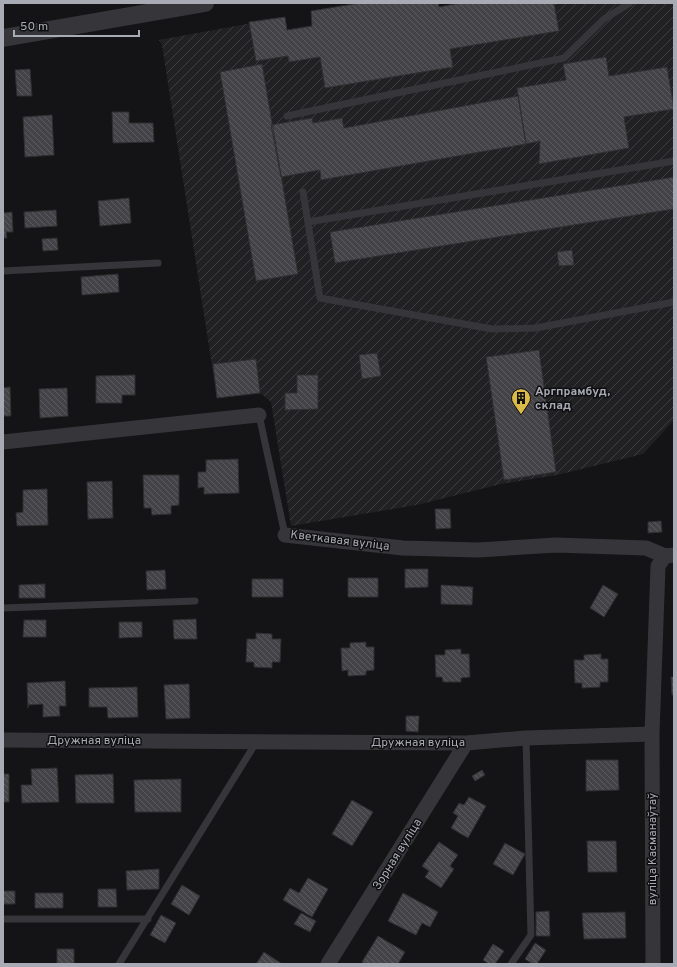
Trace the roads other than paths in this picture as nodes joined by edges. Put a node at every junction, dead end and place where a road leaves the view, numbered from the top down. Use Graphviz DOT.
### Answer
graph roads {
  1 [pos="205,3"];
  2 [pos="630,3"];
  3 [pos="3,38"];
  4 [pos="287,116"];
  5 [pos="674,161"];
  6 [pos="303,192"];
  7 [pos="308,222"];
  8 [pos="158,263"];
  9 [pos="3,271"];
  10 [pos="674,302"];
  11 [pos="259,415"];
  12 [pos="3,442"];
  13 [pos="285,535"];
  14 [pos="670,555"];
  15 [pos="195,601"];
  16 [pos="3,608"];
  17 [pos="652,734"];
  18 [pos="526,738"];
  19 [pos="3,740"];
  20 [pos="257,741"];
  21 [pos="466,743"];
  22 [pos="3,919"];
  23 [pos="148,919"];
  24 [pos="119,964"];
  25 [pos="328,964"];
  26 [pos="511,964"];
  27 [pos="652,964"];
  1 -- 3 [label="street"];
  2 -- 4 [label="lane"];
  5 -- 7 [label="lane"];
  6 -- 7 [label="lane"];
  7 -- 10 [label="lane"];
  8 -- 9 [label="lane"];
  11 -- 12 [label="street, Кветкавая вуліца"];
  11 -- 13 [label="lane, Кветкавая вуліца"];
  13 -- 14 [label="street, Кветкавая вуліца"];
  14 -- 17 [label="street"];
  15 -- 16 [label="lane"];
  17 -- 18 [label="street, Дружная вуліца"];
  17 -- 27 [label="street, вуліца Касманаўтаў"];
  18 -- 21 [label="street, Дружная вуліца"];
  18 -- 26 [label="lane"];
  19 -- 20 [label="street, Дружная вуліца"];
  20 -- 21 [label="street, Дружная вуліца"];
  20 -- 23 [label="lane"];
  21 -- 25 [label="street, Зорная вуліца"];
  22 -- 23 [label="lane"];
  23 -- 24 [label="lane"];
}
